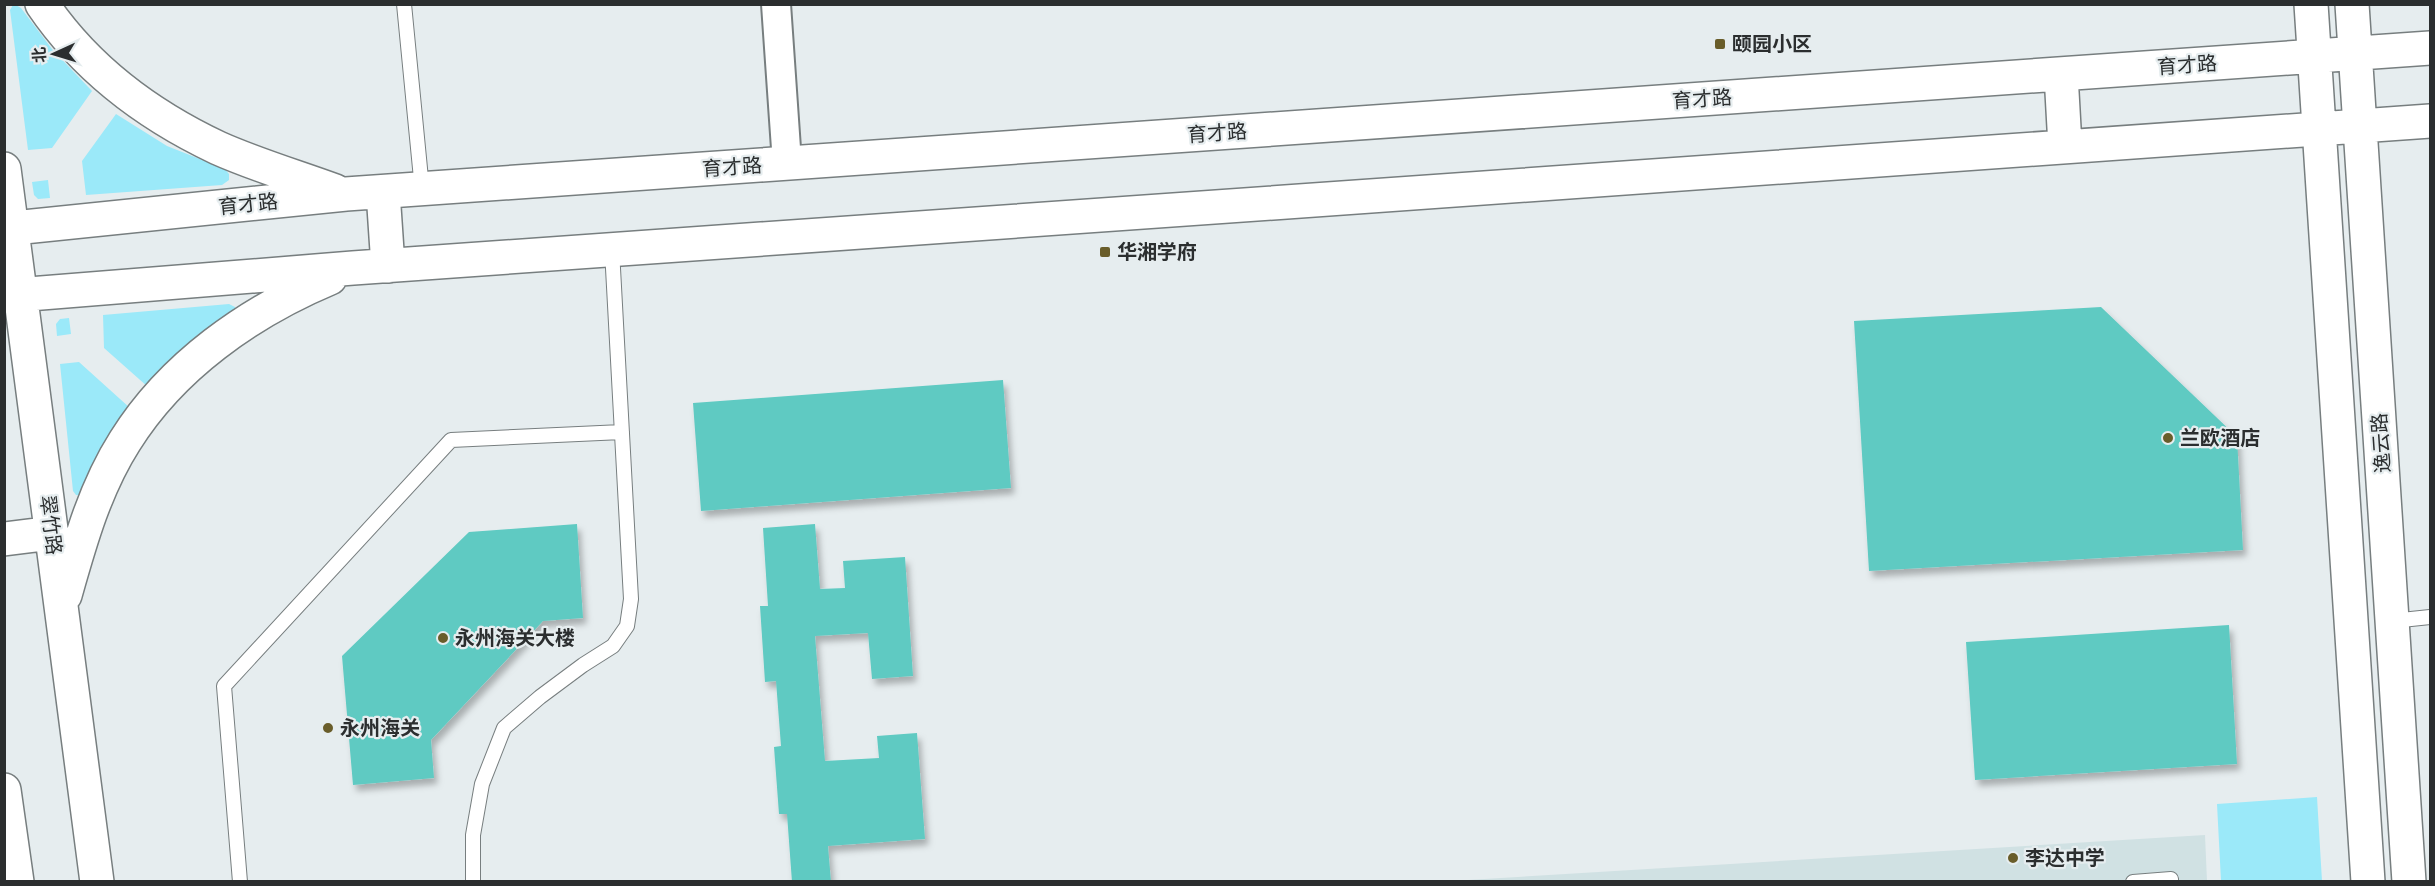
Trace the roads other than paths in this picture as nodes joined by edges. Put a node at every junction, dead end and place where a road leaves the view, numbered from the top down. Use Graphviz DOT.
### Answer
graph roads {
  1 [pos="42,4"];
  2 [pos="404,4"];
  3 [pos="776,4"];
  4 [pos="2311,4"];
  5 [pos="2352,4"];
  6 [pos="2430,48"];
  7 [pos="2355,53"];
  8 [pos="2315,56"];
  9 [pos="2061,74"];
  10 [pos="2430,121"];
  11 [pos="2360,126"];
  12 [pos="2319,129"];
  13 [pos="2065,146"];
  14 [pos="787,163"];
  15 [pos="4,169"];
  16 [pos="422,189"];
  17 [pos="383,192"];
  18 [pos="346,194"];
  19 [pos="8,229"];
  20 [pos="612,250"];
  21 [pos="388,266"];
  22 [pos="353,268"];
  23 [pos="12,295"];
  24 [pos="622,432"];
  25 [pos="52,533"];
  26 [pos="4,539"];
  27 [pos="61,611"];
  28 [pos="2430,617"];
  29 [pos="2392,621"];
  30 [pos="4,790"];
  31 [pos="17,882"];
  32 [pos="97,882"];
  33 [pos="240,882"];
  34 [pos="473,882"];
  35 [pos="2133,882"];
  36 [pos="2171,882"];
  37 [pos="2368,882"];
  38 [pos="2409,882"];
  1 -- 18 [label="main road"];
  2 -- 16 [label="lane"];
  3 -- 14 [label="street"];
  4 -- 8 [label="main road, 逸云路"];
  5 -- 7 [label="main road, 逸云路"];
  6 -- 7 [label="main road, 育才路"];
  7 -- 8 [label="main road, 育才路"];
  7 -- 11 [label="main road, 逸云路"];
  8 -- 9 [label="main road, 育才路"];
  8 -- 12 [label="main road, 逸云路"];
  9 -- 13 [label="main road"];
  9 -- 14 [label="main road, 育才路"];
  10 -- 11 [label="main road"];
  11 -- 12 [label="main road"];
  11 -- 29 [label="main road, 逸云路"];
  12 -- 13 [label="main road"];
  12 -- 37 [label="main road, 逸云路"];
  13 -- 20 [label="main road"];
  14 -- 16 [label="main road, 育才路"];
  15 -- 19 [label="main road, 翠竹路"];
  16 -- 17 [label="main road, 育才路"];
  17 -- 18 [label="main road, 育才路"];
  17 -- 21 [label="main road"];
  18 -- 19 [label="main road, 育才路"];
  19 -- 23 [label="main road, 翠竹路"];
  20 -- 21 [label="main road"];
  20 -- 24 [label="lane"];
  21 -- 22 [label="main road"];
  22 -- 23 [label="main road"];
  22 -- 27 [label="main road"];
  23 -- 25 [label="main road, 翠竹路"];
  24 -- 33 [label="lane"];
  24 -- 34 [label="lane"];
  25 -- 26 [label="main road"];
  25 -- 27 [label="main road, 翠竹路"];
  27 -- 32 [label="main road, 翠竹路"];
  28 -- 29 [label="lane"];
  29 -- 38 [label="main road, 逸云路"];
  30 -- 31 [label="main road"];
  35 -- 36 [label="lane"];
}
